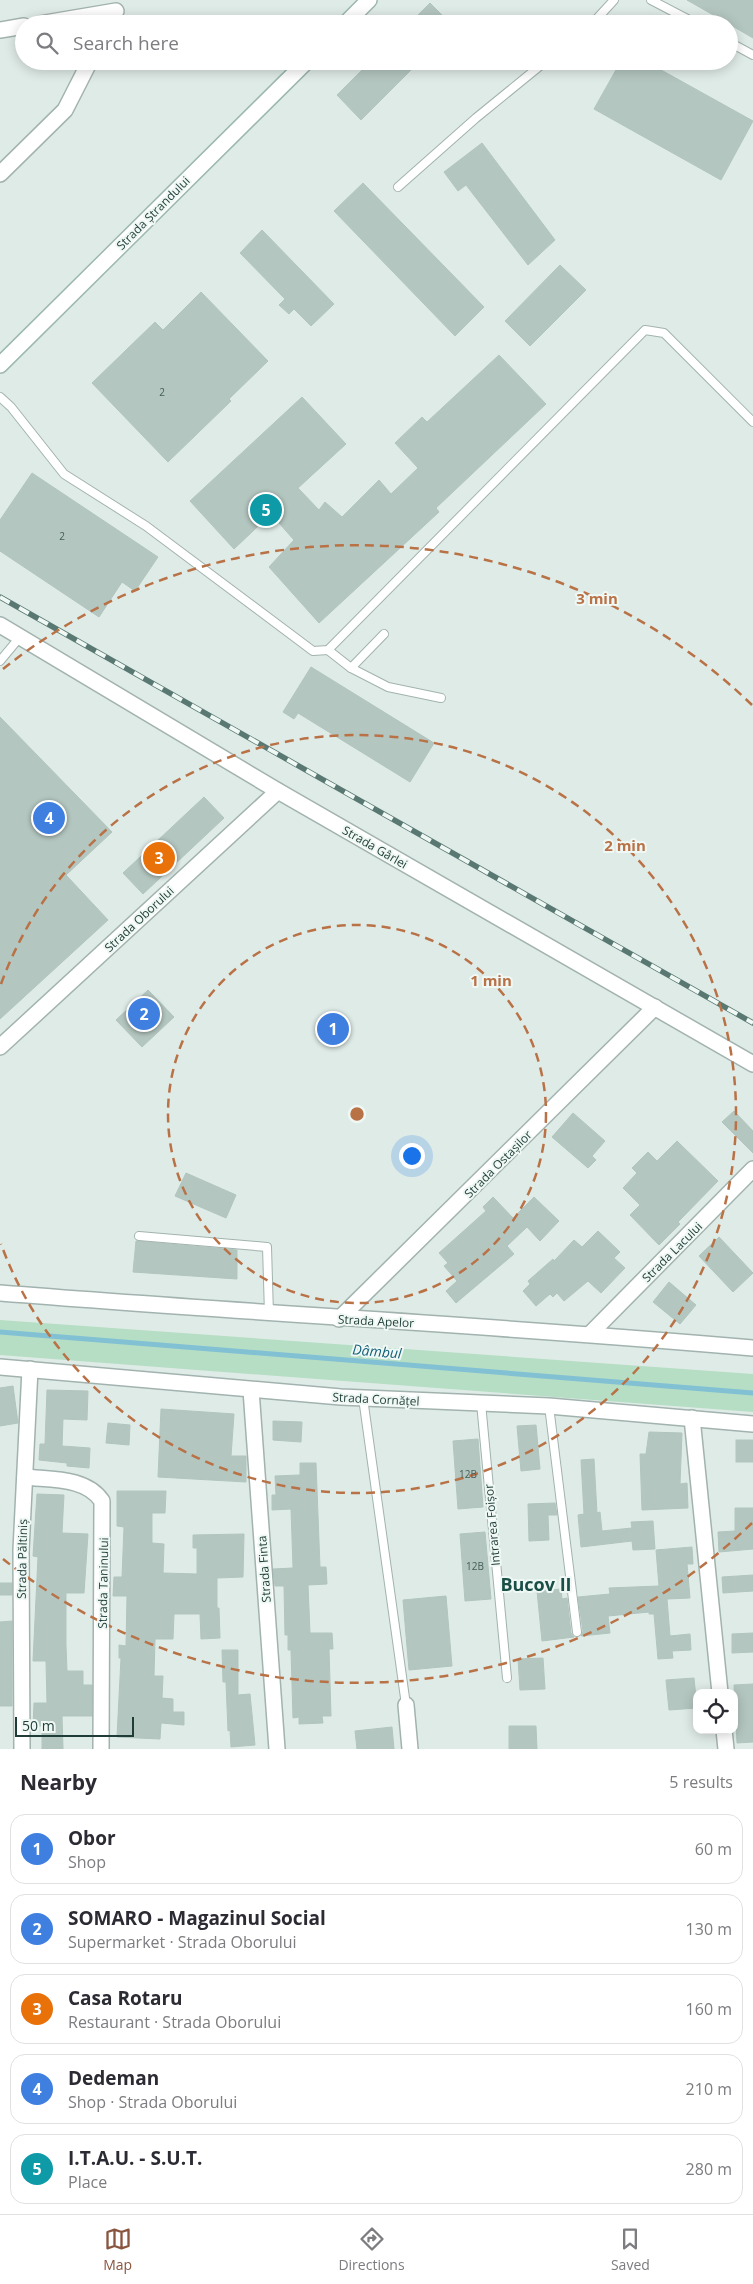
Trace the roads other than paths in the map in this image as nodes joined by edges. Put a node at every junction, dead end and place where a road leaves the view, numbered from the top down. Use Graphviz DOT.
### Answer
graph roads {
  1 [pos="369,0"];
  2 [pos="614,0"];
  3 [pos="651,0"];
  4 [pos="115,12"];
  5 [pos="96,15"];
  6 [pos="354,15"];
  7 [pos="600,15"];
  8 [pos="680,15"];
  9 [pos="15,28"];
  10 [pos="0,30"];
  11 [pos="738,47"];
  12 [pos="753,55"];
  13 [pos="85,70"];
  14 [pos="297,70"];
  15 [pos="535,70"];
  16 [pos="0,174"];
  17 [pos="398,187"];
  18 [pos="0,365"];
  19 [pos="0,397"];
  20 [pos="753,422"];
  21 [pos="0,625"];
  22 [pos="384,634"];
  23 [pos="20,637"];
  24 [pos="328,650"];
  25 [pos="0,661"];
  26 [pos="351,668"];
  27 [pos="441,698"];
  28 [pos="278,791"];
  29 [pos="655,1008"];
  30 [pos="0,1047"];
  31 [pos="753,1064"];
  32 [pos="753,1169"];
  33 [pos="139,1236"];
  34 [pos="0,1293"];
  35 [pos="269,1314"];
  36 [pos="340,1319"];
  37 [pos="590,1334"];
  38 [pos="753,1348"];
  39 [pos="0,1367"];
  40 [pos="30,1370"];
  41 [pos="251,1390"];
  42 [pos="363,1398"];
  43 [pos="480,1403"];
  44 [pos="549,1406"];
  45 [pos="692,1418"];
  46 [pos="753,1424"];
  47 [pos="25,1477"];
  48 [pos="577,1632"];
  49 [pos="507,1678"];
  50 [pos="720,1689"];
  51 [pos="406,1705"];
  52 [pos="724,1734"];
  53 [pos="22,1749"];
  54 [pos="101,1749"];
  55 [pos="277,1749"];
  56 [pos="410,1749"];
  57 [pos="726,1749"];
  1 -- 6 [label="street"];
  2 -- 7 [label="lane"];
  3 -- 8 [label="lane"];
  4 -- 5 [label="street"];
  9 -- 10 [label="street"];
  11 -- 12 [label="lane"];
  13 -- 16 [label="street"];
  14 -- 18 [label="street, Strada Ștrandului"];
  15 -- 17 [label="lane"];
  19 -- 24 [label="lane"];
  20 -- 24 [label="lane"];
  21 -- 23 [label="street, Strada Gârlei"];
  22 -- 26 [label="lane"];
  23 -- 25 [label="lane"];
  23 -- 28 [label="street, Strada Gârlei"];
  24 -- 26 [label="lane"];
  26 -- 27 [label="lane"];
  28 -- 29 [label="street, Strada Gârlei"];
  28 -- 30 [label="street, Strada Oborului"];
  29 -- 31 [label="street, Strada Gârlei"];
  29 -- 36 [label="street, Strada Ostașilor"];
  32 -- 37 [label="street, Strada Lacului"];
  33 -- 35 [label="lane"];
  34 -- 35 [label="street, Strada Apelor"];
  35 -- 36 [label="street, Strada Apelor"];
  36 -- 37 [label="street, Strada Apelor"];
  37 -- 38 [label="street, Strada Apelor"];
  39 -- 40 [label="street, Strada Cornățel"];
  40 -- 41 [label="street, Strada Cornățel"];
  40 -- 47 [label="street, Strada Păltiniș"];
  41 -- 42 [label="street, Strada Cornățel"];
  41 -- 55 [label="street, Strada Finta"];
  42 -- 43 [label="street, Strada Cornățel"];
  42 -- 51 [label="lane"];
  43 -- 44 [label="street, Strada Cornățel"];
  43 -- 49 [label="lane, Intrarea Foișor"];
  44 -- 45 [label="street, Strada Cornățel"];
  44 -- 48 [label="lane"];
  45 -- 46 [label="street, Strada Cornățel"];
  45 -- 50 [label="street"];
  47 -- 53 [label="street, Strada Păltiniș"];
  47 -- 54 [label="street, Strada Taninului"];
  51 -- 56 [label="street"];
  52 -- 57 [label="street"];
}
